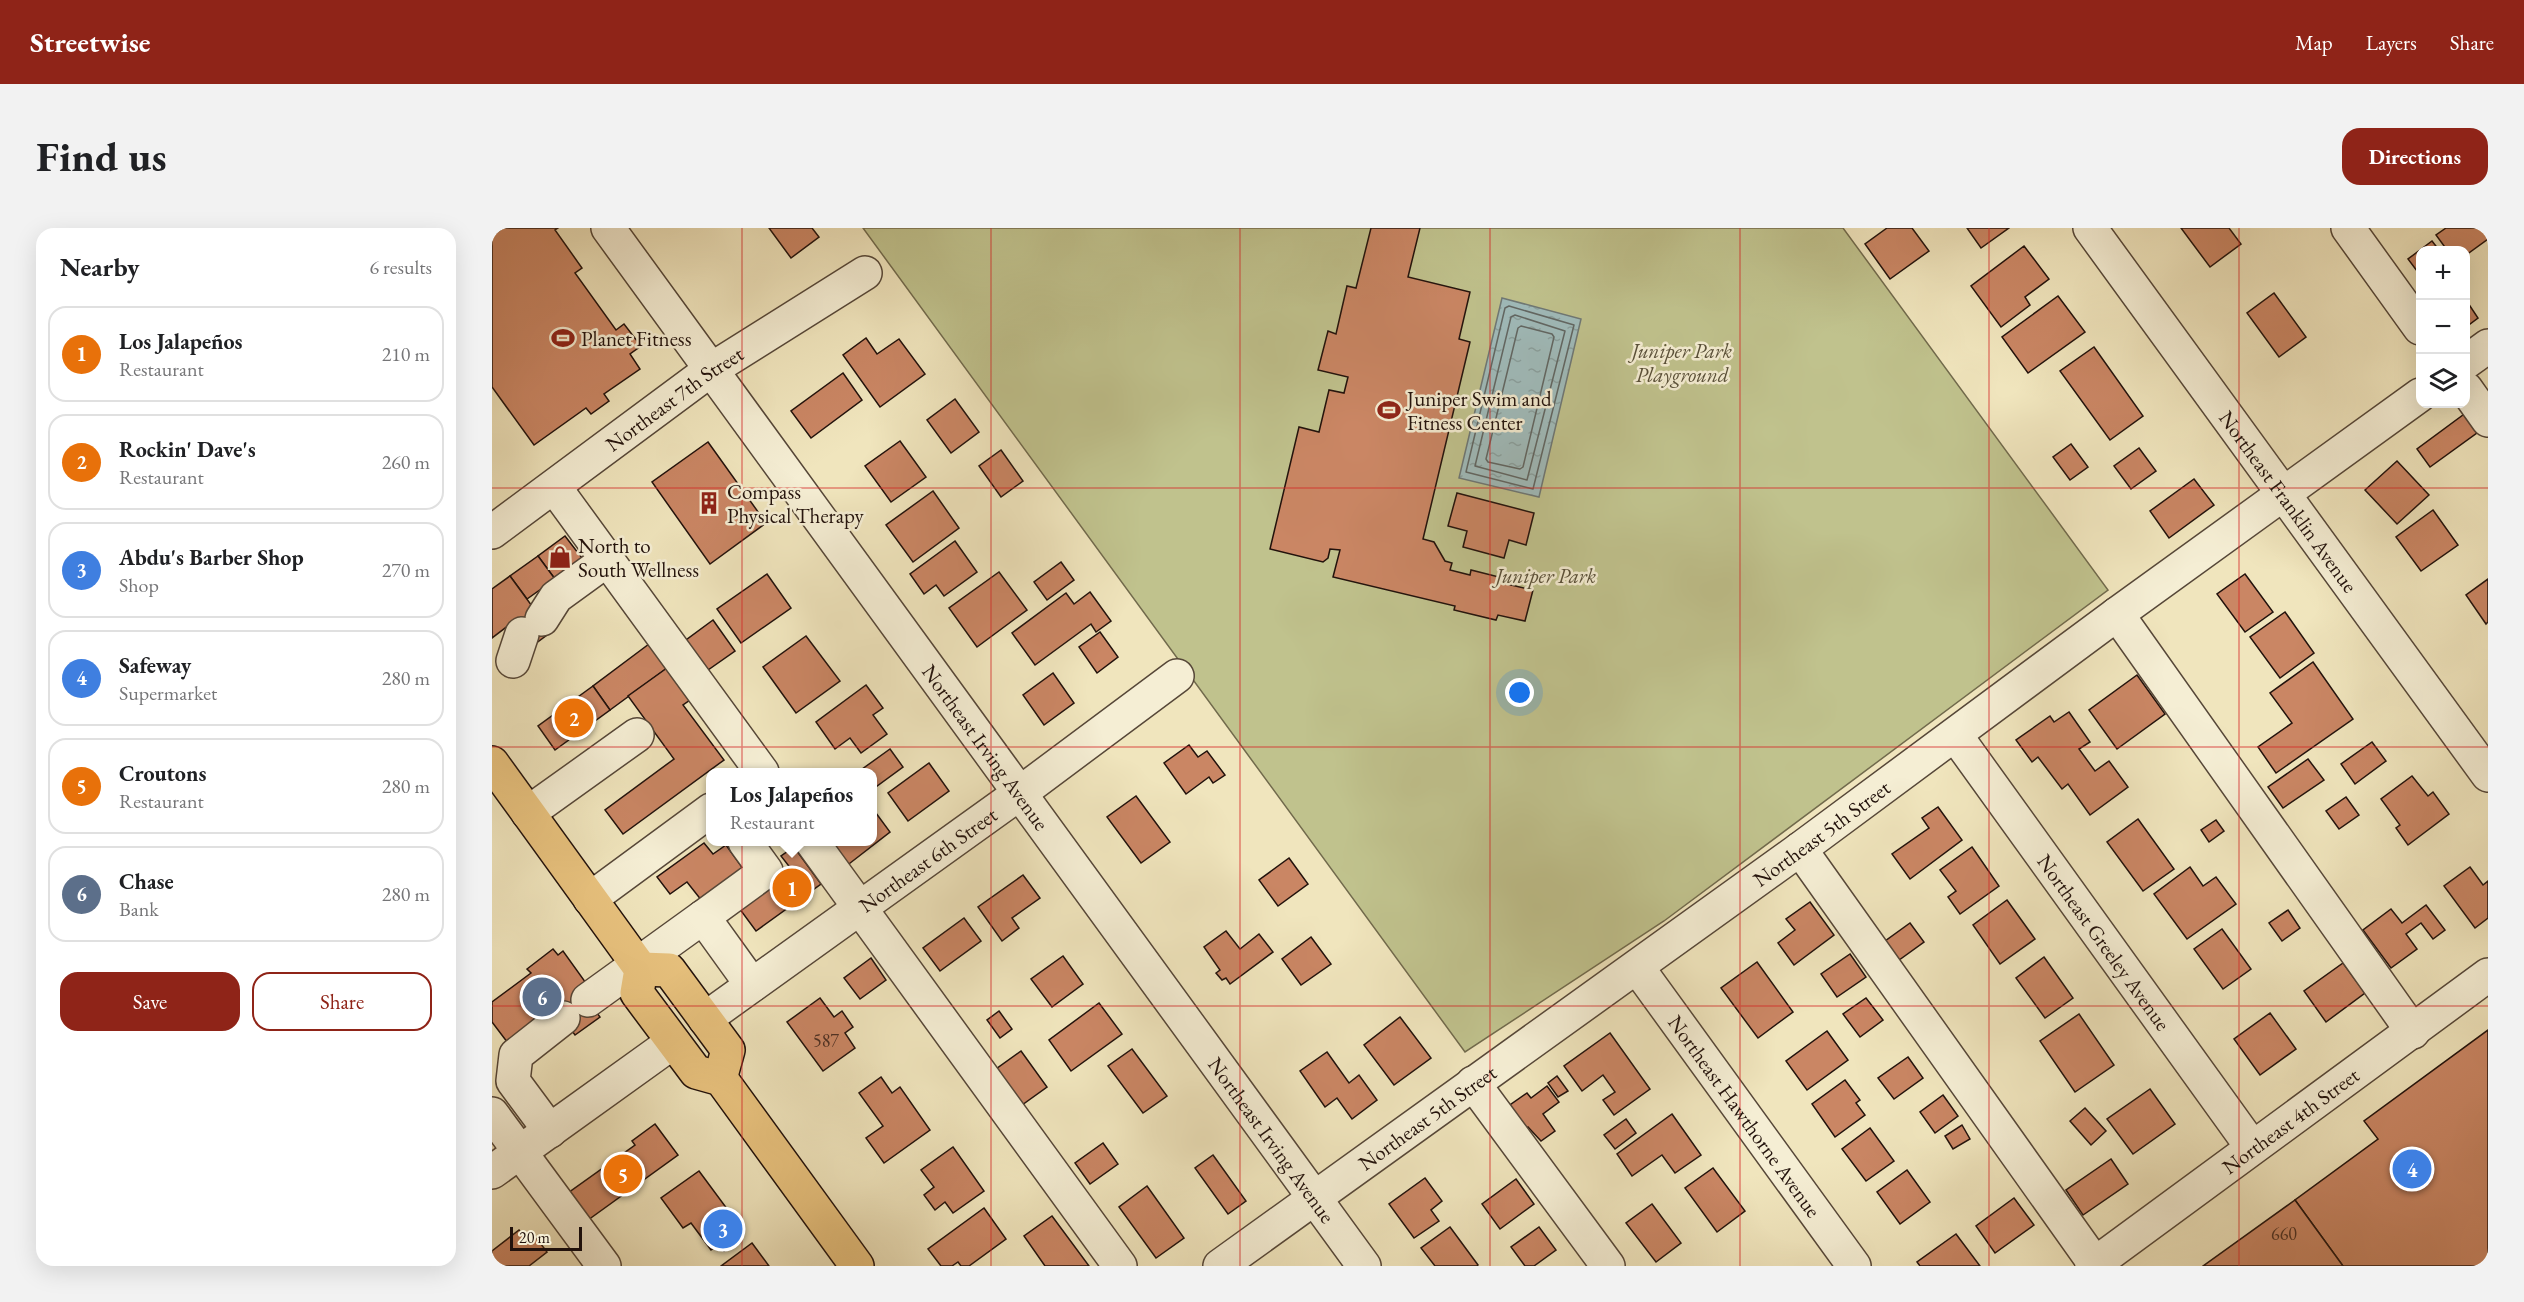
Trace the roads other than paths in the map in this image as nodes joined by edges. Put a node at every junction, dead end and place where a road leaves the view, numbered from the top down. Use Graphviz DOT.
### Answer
graph roads {
  1 [pos="608,228"];
  2 [pos="2090,228"];
  3 [pos="2348,228"];
  4 [pos="865,273"];
  5 [pos="2416,320"];
  6 [pos="2488,346"];
  7 [pos="2470,359"];
  8 [pos="710,371"];
  9 [pos="2470,395"];
  10 [pos="2416,399"];
  11 [pos="2488,420"];
  12 [pos="555,488"];
  13 [pos="2283,493"];
  14 [pos="492,532"];
  15 [pos="607,560"];
  16 [pos="2117,614"];
  17 [pos="526,638"];
  18 [pos="1178,676"];
  19 [pos="637,735"];
  20 [pos="1956,736"];
  21 [pos="492,763"];
  22 [pos="759,768"];
  23 [pos="2488,775"];
  24 [pos="1020,793"];
  25 [pos="528,813"];
  26 [pos="706,814"];
  27 [pos="748,846"];
  28 [pos="815,846"];
  29 [pos="1800,849"];
  30 [pos="590,899"];
  31 [pos="860,908"];
  32 [pos="703,917"];
  33 [pos="639,966"];
  34 [pos="1637,967"];
  35 [pos="2488,975"];
  36 [pos="752,985"];
  37 [pos="705,1019"];
  38 [pos="2413,1032"];
  39 [pos="674,1042"];
  40 [pos="720,1079"];
  41 [pos="1473,1083"];
  42 [pos="492,1114"];
  43 [pos="550,1131"];
  44 [pos="2252,1147"];
  45 [pos="520,1152"];
  46 [pos="492,1172"];
  47 [pos="1315,1198"];
  48 [pos="2093,1265"];
  49 [pos="604,1266"];
  50 [pos="857,1266"];
  51 [pos="1120,1266"];
  52 [pos="1220,1266"];
  53 [pos="1364,1266"];
  54 [pos="1608,1266"];
  55 [pos="1854,1266"];
  1 -- 8 [label="street, Northeast Irving Avenue"];
  2 -- 13 [label="street, Northeast Franklin Avenue"];
  3 -- 5 [label="street"];
  4 -- 8 [label="street, Northeast 7th Street"];
  6 -- 7 [label="street"];
  8 -- 12 [label="street, Northeast 7th Street"];
  8 -- 24 [label="street, Northeast Irving Avenue"];
  9 -- 11 [label="street"];
  10 -- 13 [label="street, Northeast 5th Street"];
  12 -- 14 [label="street, Northeast 7th Street"];
  12 -- 15 [label="street"];
  13 -- 16 [label="street, Northeast 5th Street"];
  13 -- 23 [label="street, Northeast Franklin Avenue"];
  15 -- 17 [label="street"];
  15 -- 22 [label="street"];
  16 -- 20 [label="street, Northeast 5th Street"];
  16 -- 38 [label="street"];
  18 -- 24 [label="street, Northeast 6th Street"];
  19 -- 25 [label="street"];
  20 -- 29 [label="street, Northeast 5th Street"];
  20 -- 44 [label="street, Northeast Greeley Avenue"];
  21 -- 25 [label="main road"];
  24 -- 31 [label="street, Northeast 6th Street"];
  24 -- 47 [label="street, Northeast Irving Avenue"];
  25 -- 30 [label="main road"];
  26 -- 30 [label="street"];
  27 -- 32 [label="street"];
  28 -- 31 [label="street"];
  29 -- 34 [label="street, Northeast 5th Street"];
  29 -- 48 [label="street"];
  30 -- 33 [label="main road"];
  31 -- 36 [label="street, Northeast 6th Street"];
  31 -- 51 [label="street"];
  32 -- 33 [label="street"];
  32 -- 36 [label="street"];
  33 -- 37 [label="main road"];
  33 -- 39 [label="main road"];
  33 -- 43 [label="street"];
  34 -- 41 [label="street, Northeast 5th Street"];
  34 -- 55 [label="street, Northeast Hawthorne Avenue"];
  35 -- 38 [label="street, Northeast 4th Street"];
  36 -- 37 [label="street, Northeast 6th Street"];
  37 -- 40 [label="main road"];
  38 -- 44 [label="street, Northeast 4th Street"];
  39 -- 40 [label="main road"];
  39 -- 43 [label="street"];
  40 -- 50 [label="main road"];
  41 -- 47 [label="street, Northeast 5th Street"];
  41 -- 54 [label="street"];
  42 -- 45 [label="street"];
  43 -- 45 [label="street"];
  44 -- 48 [label="street, Northeast 4th Street"];
  45 -- 46 [label="street"];
  45 -- 49 [label="street"];
  47 -- 52 [label="street, Northeast 5th Street"];
  47 -- 53 [label="street, Northeast Irving Avenue"];
}
